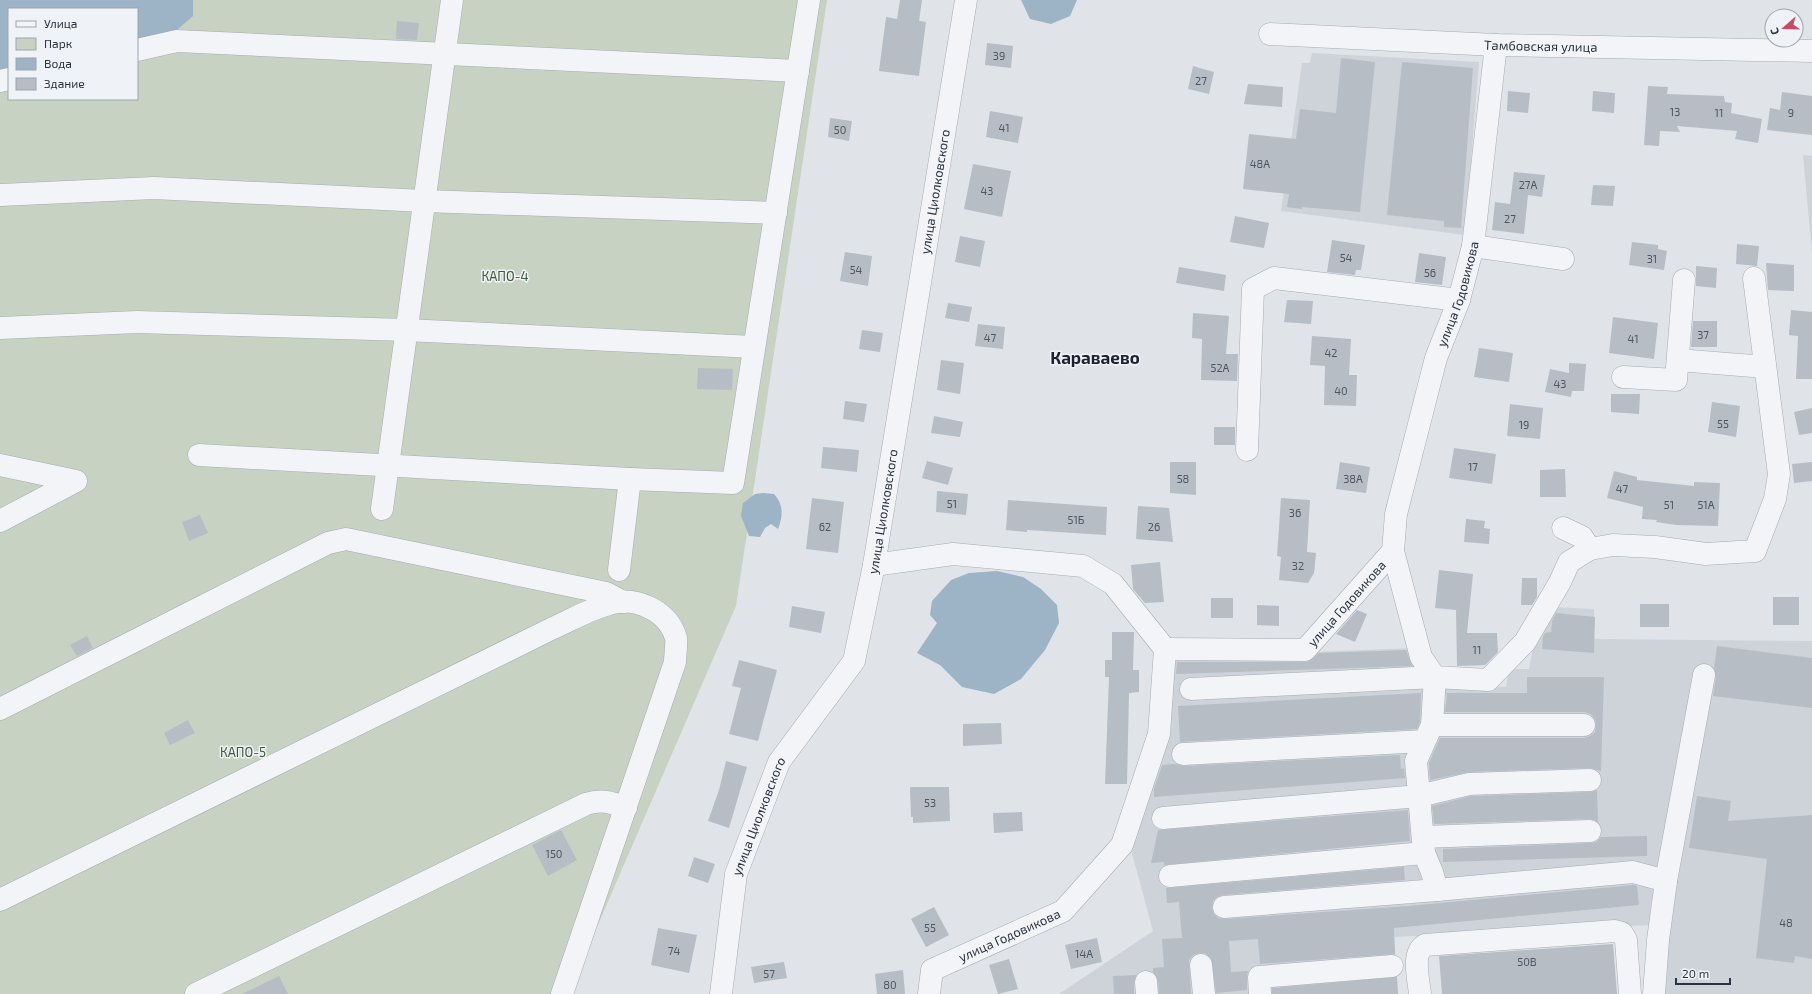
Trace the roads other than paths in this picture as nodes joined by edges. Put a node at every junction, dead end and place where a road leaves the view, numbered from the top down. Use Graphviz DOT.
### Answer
graph roads {
  1 [pos="452,0"];
  2 [pos="809,0"];
  3 [pos="966,0"];
  4 [pos="1270,34"];
  5 [pos="1496,45"];
  6 [pos="138,50"];
  7 [pos="1812,51"];
  8 [pos="444,55"];
  9 [pos="798,71"];
  10 [pos="0,195"];
  11 [pos="424,201"];
  12 [pos="776,213"];
  13 [pos="1472,246"];
  14 [pos="1564,259"];
  15 [pos="1754,278"];
  16 [pos="1684,280"];
  17 [pos="1459,300"];
  18 [pos="0,328"];
  19 [pos="406,330"];
  20 [pos="754,347"];
  21 [pos="1678,360"];
  22 [pos="1765,367"];
  23 [pos="1623,377"];
  24 [pos="1246,450"];
  25 [pos="199,455"];
  26 [pos="0,465"];
  27 [pos="387,465"];
  28 [pos="630,479"];
  29 [pos="382,509"];
  30 [pos="0,521"];
  31 [pos="1563,528"];
  32 [pos="1590,549"];
  33 [pos="1393,551"];
  34 [pos="874,565"];
  35 [pos="619,570"];
  36 [pos="623,602"];
  37 [pos="1165,649"];
  38 [pos="1704,674"];
  39 [pos="1435,677"];
  40 [pos="1191,689"];
  41 [pos="0,708"];
  42 [pos="1584,725"];
  43 [pos="1428,733"];
  44 [pos="1183,754"];
  45 [pos="1590,780"];
  46 [pos="1419,796"];
  47 [pos="626,808"];
  48 [pos="1163,818"];
  49 [pos="1590,831"];
  50 [pos="1424,845"];
  51 [pos="1170,876"];
  52 [pos="1666,881"];
  53 [pos="1437,890"];
  54 [pos="0,900"];
  55 [pos="1224,907"];
  56 [pos="1201,966"];
  57 [pos="1392,966"];
  58 [pos="196,994"];
  59 [pos="562,994"];
  60 [pos="721,994"];
  61 [pos="929,994"];
  62 [pos="1204,994"];
  63 [pos="1260,994"];
  64 [pos="1420,994"];
  65 [pos="1630,994"];
  66 [pos="1654,994"];
  1 -- 8 [label="street"];
  2 -- 9 [label="street"];
  3 -- 34 [label="street, улица Циолковского"];
  4 -- 5 [label="street, Тамбовская улица"];
  5 -- 7 [label="street, Тамбовская улица"];
  5 -- 13 [label="street, улица Годовикова"];
  6 -- 8 [label="street"];
  8 -- 9 [label="street"];
  8 -- 11 [label="street"];
  9 -- 12 [label="street"];
  10 -- 11 [label="street"];
  11 -- 12 [label="street"];
  11 -- 19 [label="street"];
  12 -- 20 [label="street"];
  13 -- 14 [label="street"];
  13 -- 17 [label="street, улица Годовикова"];
  15 -- 22 [label="street"];
  16 -- 21 [label="street"];
  17 -- 24 [label="street"];
  17 -- 33 [label="street, улица Годовикова"];
  18 -- 19 [label="street"];
  19 -- 20 [label="street"];
  19 -- 27 [label="street"];
  20 -- 28 [label="street"];
  21 -- 22 [label="street"];
  21 -- 23 [label="street"];
  22 -- 32 [label="street"];
  25 -- 27 [label="street"];
  26 -- 30 [label="street"];
  27 -- 28 [label="street"];
  27 -- 29 [label="street"];
  28 -- 35 [label="street"];
  31 -- 32 [label="street"];
  32 -- 39 [label="street"];
  33 -- 37 [label="street, улица Годовикова"];
  33 -- 39 [label="street"];
  34 -- 37 [label="street"];
  34 -- 60 [label="street, улица Циолковского"];
  36 -- 41 [label="street"];
  36 -- 47 [label="street"];
  36 -- 54 [label="street"];
  37 -- 61 [label="street, улица Годовикова"];
  38 -- 52 [label="street"];
  39 -- 40 [label="street"];
  39 -- 43 [label="street"];
  42 -- 43 [label="street"];
  43 -- 44 [label="street"];
  43 -- 46 [label="street"];
  45 -- 46 [label="street"];
  46 -- 48 [label="street"];
  46 -- 50 [label="street"];
  47 -- 58 [label="street"];
  47 -- 59 [label="street"];
  49 -- 50 [label="street"];
  50 -- 51 [label="street"];
  50 -- 53 [label="street"];
  52 -- 53 [label="street"];
  52 -- 66 [label="street"];
  53 -- 55 [label="street"];
  56 -- 62 [label="street"];
  57 -- 63 [label="street"];
  64 -- 65 [label="street"];
}
